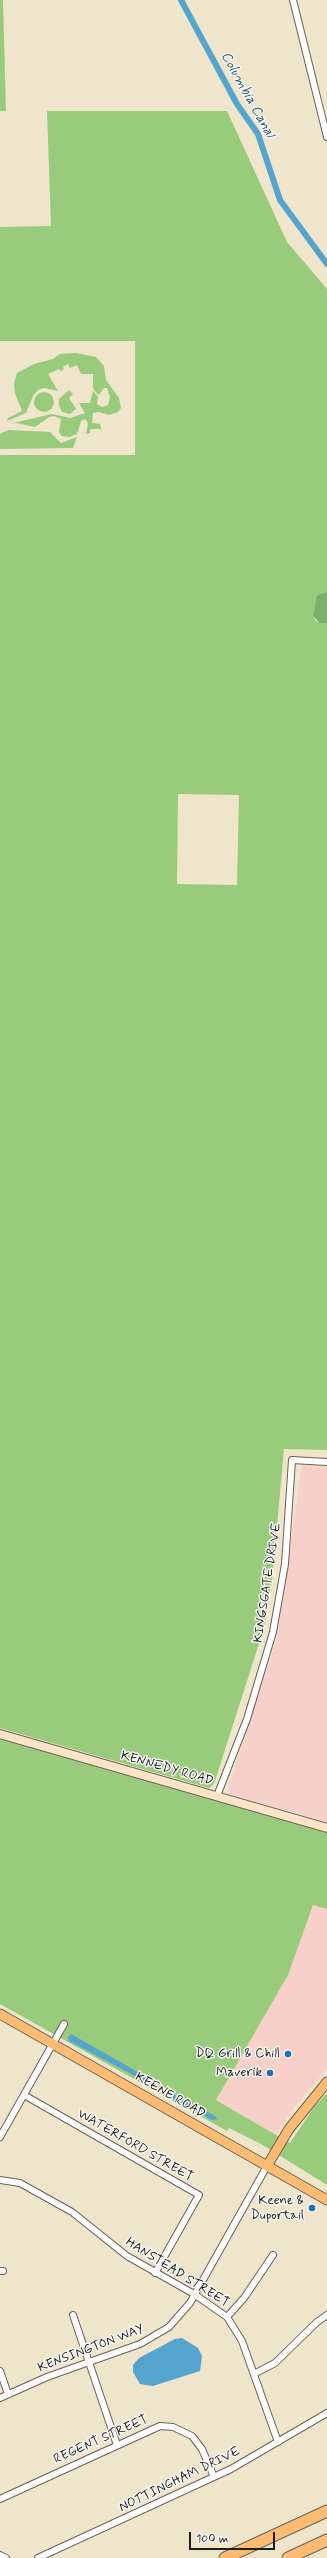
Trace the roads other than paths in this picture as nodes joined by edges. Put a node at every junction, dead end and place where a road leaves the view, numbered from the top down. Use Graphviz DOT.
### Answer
graph roads {
  1 [pos="293,0"];
  2 [pos="327,137"];
  3 [pos="327,1462"];
  4 [pos="0,1734"];
  5 [pos="217,1796"];
  6 [pos="327,1828"];
  7 [pos="0,2014"];
  8 [pos="64,2024"];
  9 [pos="54,2044"];
  10 [pos="327,2082"];
  11 [pos="24,2095"];
  12 [pos="0,2136"];
  13 [pos="267,2166"];
  14 [pos="0,2180"];
  15 [pos="327,2200"];
  16 [pos="273,2256"];
  17 [pos="155,2273"];
  18 [pos="194,2294"];
  19 [pos="73,2315"];
  20 [pos="327,2315"];
  21 [pos="227,2317"];
  22 [pos="88,2362"];
  23 [pos="0,2370"];
  24 [pos="254,2374"];
  25 [pos="8,2394"];
  26 [pos="0,2398"];
  27 [pos="327,2413"];
  28 [pos="278,2442"];
  29 [pos="117,2445"];
  30 [pos="214,2477"];
  31 [pos="0,2499"];
  32 [pos="327,2511"];
  33 [pos="327,2540"];
  34 [pos="0,2555"];
  35 [pos="6,2558"];
  36 [pos="38,2558"];
  37 [pos="225,2558"];
  38 [pos="288,2558"];
  1 -- 2 [label="street"];
  3 -- 5 [label="street, KINGSGATE DRIVE"];
  4 -- 5 [label="street, KENNEDY ROAD"];
  5 -- 6 [label="street, KENNEDY ROAD"];
  7 -- 9 [label="main road, KEENE ROAD"];
  8 -- 9 [label="street"];
  9 -- 11 [label="street"];
  9 -- 13 [label="main road, KEENE ROAD"];
  10 -- 13 [label="main road"];
  11 -- 12 [label="street"];
  11 -- 17 [label="street, WATERFORD STREET"];
  13 -- 15 [label="main road, KEENE ROAD"];
  13 -- 18 [label="street, KENSINGTON WAY"];
  14 -- 17 [label="street, HANSTEAD STREET"];
  16 -- 21 [label="street"];
  17 -- 18 [label="street, HANSTEAD STREET"];
  18 -- 21 [label="street, HANSTEAD STREET"];
  18 -- 22 [label="street, KENSINGTON WAY"];
  19 -- 22 [label="street"];
  20 -- 24 [label="street"];
  21 -- 24 [label="street, HANSTEAD STREET"];
  22 -- 25 [label="street, KENSINGTON WAY"];
  22 -- 29 [label="street"];
  23 -- 25 [label="street"];
  24 -- 28 [label="street, HANSTEAD STREET"];
  25 -- 26 [label="street, KENSINGTON WAY"];
  27 -- 28 [label="street, NOTTINGHAM DRIVE"];
  28 -- 30 [label="street, NOTTINGHAM DRIVE"];
  29 -- 30 [label="street, REGENT STREET"];
  29 -- 31 [label="street, REGENT STREET"];
  30 -- 36 [label="street, NOTTINGHAM DRIVE"];
  32 -- 37 [label="highway"];
  33 -- 38 [label="highway"];
  34 -- 35 [label="street"];
}
